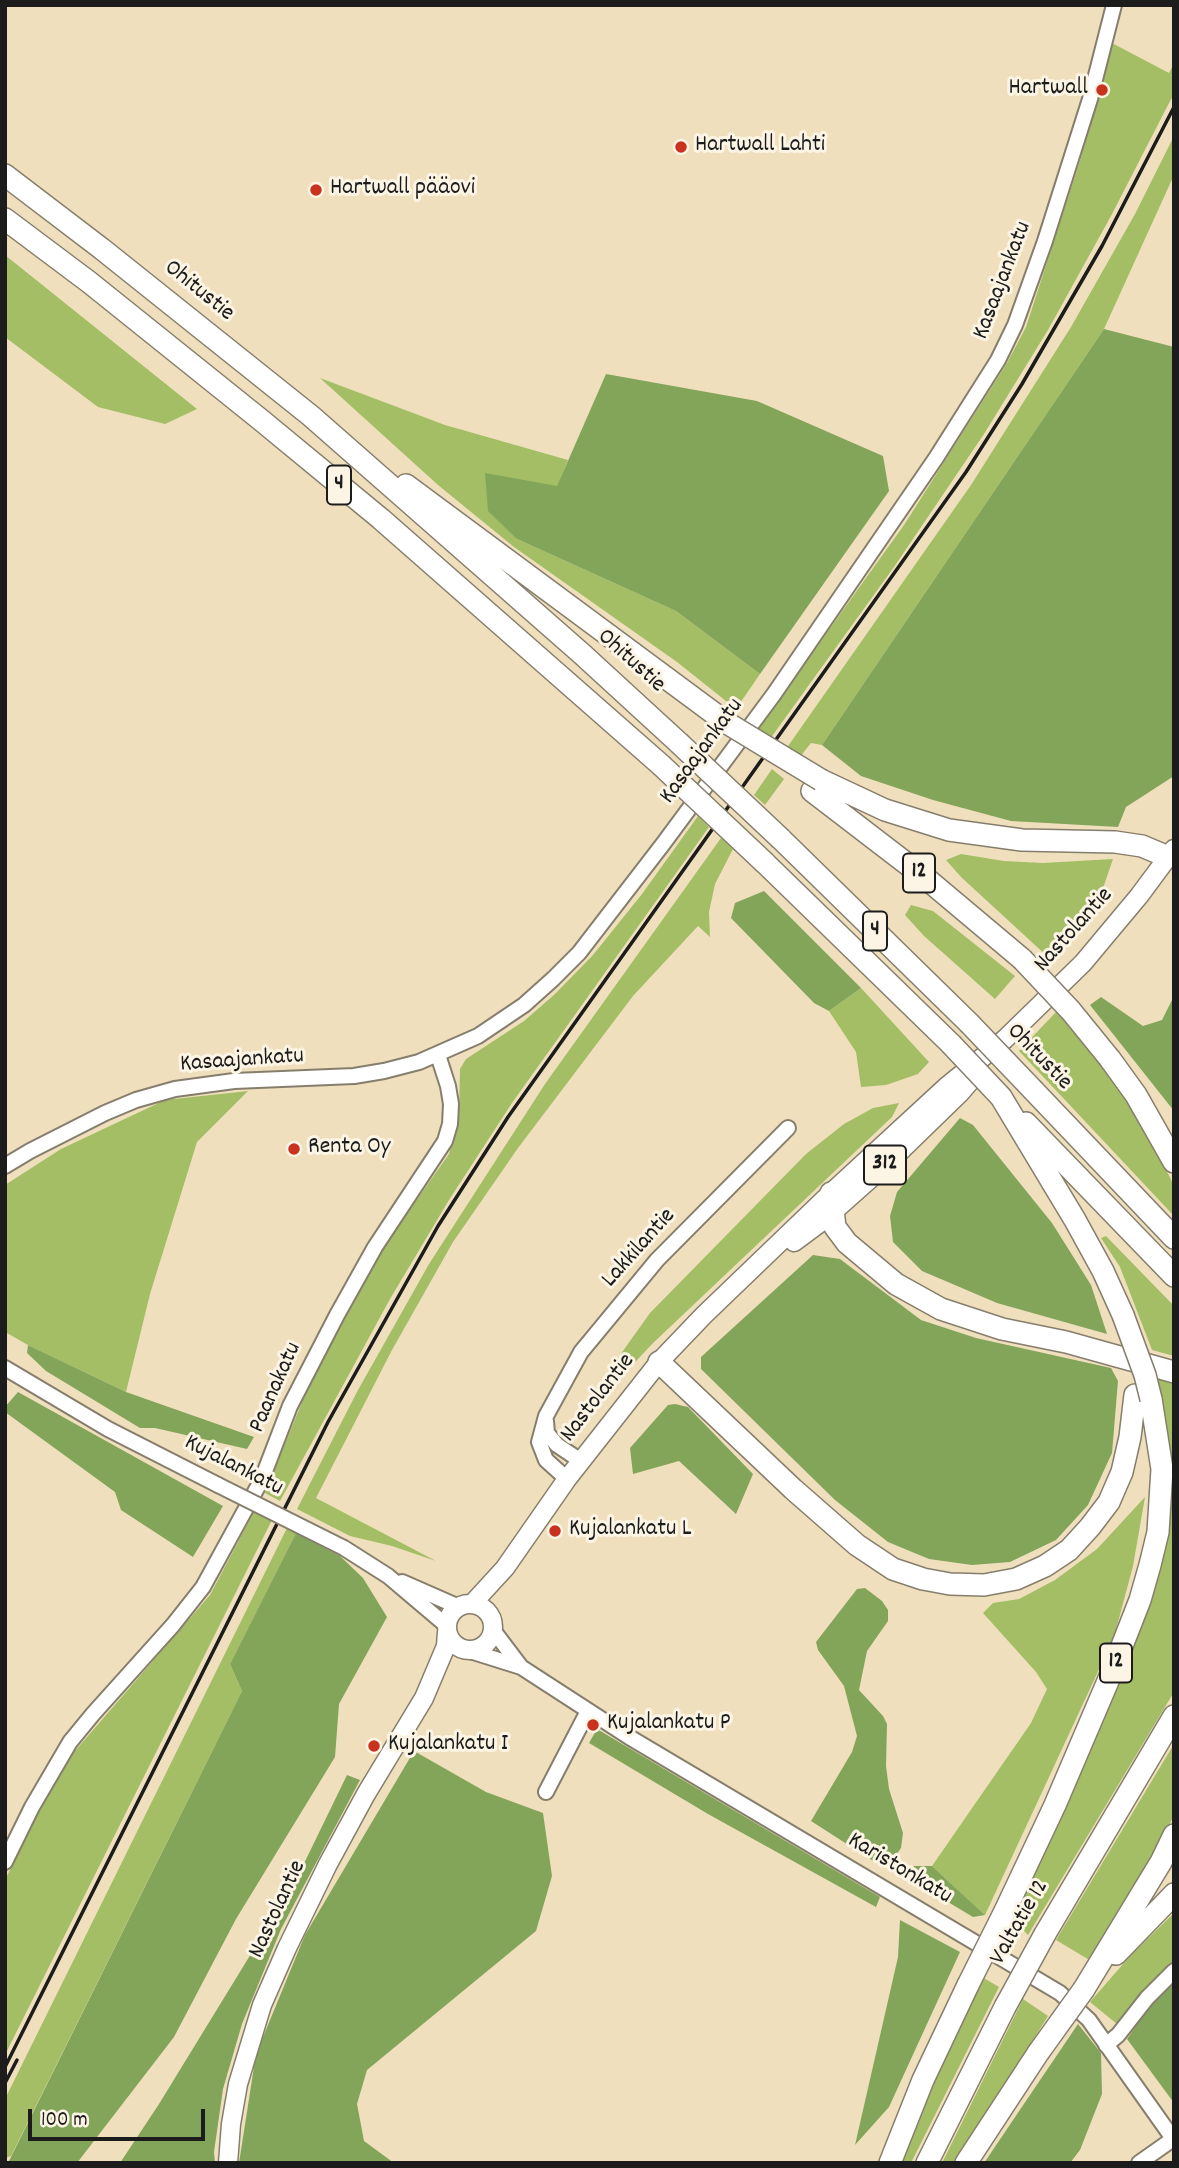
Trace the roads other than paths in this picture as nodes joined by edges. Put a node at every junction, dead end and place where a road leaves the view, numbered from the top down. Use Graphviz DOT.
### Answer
graph roads {
  1 [pos="1114,5"];
  2 [pos="5,175"];
  3 [pos="5,219"];
  4 [pos="311,416"];
  5 [pos="816,786"];
  6 [pos="1171,853"];
  7 [pos="438,1055"];
  8 [pos="1000,1096"];
  9 [pos="788,1128"];
  10 [pos="1174,1162"];
  11 [pos="5,1166"];
  12 [pos="831,1203"];
  13 [pos="1174,1238"];
  14 [pos="1174,1276"];
  15 [pos="5,1361"];
  16 [pos="659,1362"];
  17 [pos="5,1368"];
  18 [pos="1174,1373"];
  19 [pos="1143,1397"];
  20 [pos="57,1399"];
  21 [pos="546,1416"];
  22 [pos="581,1461"];
  23 [pos="567,1479"];
  24 [pos="505,1569"];
  25 [pos="388,1576"];
  26 [pos="466,1605"];
  27 [pos="491,1623"];
  28 [pos="447,1629"];
  29 [pos="468,1651"];
  30 [pos="521,1667"];
  31 [pos="424,1698"];
  32 [pos="588,1711"];
  33 [pos="1174,1716"];
  34 [pos="546,1793"];
  35 [pos="1174,1835"];
  36 [pos="5,1861"];
  37 [pos="1174,1894"];
  38 [pos="1174,1971"];
  39 [pos="1084,1989"];
  40 [pos="1106,2045"];
  41 [pos="1173,2140"];
  42 [pos="228,2163"];
  43 [pos="890,2163"];
  44 [pos="927,2163"];
  45 [pos="965,2163"];
  46 [pos="1139,2163"];
  1 -- 7 [label="street, Kasaajankatu"];
  2 -- 4 [label="highway, Ohitustie / 4"];
  3 -- 8 [label="highway, 4, bridge"];
  4 -- 5 [label="highway, 12, bridge"];
  4 -- 13 [label="highway, Ohitustie / 4, bridge"];
  5 -- 6 [label="highway"];
  5 -- 10 [label="highway, 12, bridge"];
  6 -- 12 [label="main road, Nastolantie / 312"];
  7 -- 11 [label="street, Kasaajankatu"];
  7 -- 36 [label="street, Paanakatu"];
  8 -- 14 [label="highway, 4"];
  8 -- 19 [label="highway, bridge"];
  9 -- 21 [label="street, Lakkilantie"];
  12 -- 16 [label="main road, Nastolantie / 312"];
  12 -- 18 [label="highway"];
  15 -- 20 [label="street, Kujalankatu"];
  16 -- 19 [label="highway"];
  16 -- 22 [label="main road, Nastolantie / 312"];
  17 -- 20 [label="street, Kujalankatu"];
  19 -- 43 [label="highway, 12, bridge"];
  20 -- 25 [label="street, Kujalankatu, bridge"];
  21 -- 22 [label="street"];
  21 -- 23 [label="street, Lakkilantie"];
  22 -- 23 [label="main road, Nastolantie / 312"];
  23 -- 24 [label="main road, Nastolantie / 312"];
  24 -- 26 [label="main road, Nastolantie / 312"];
  24 -- 27 [label="main road, Nastolantie / 312"];
  25 -- 26 [label="street, Kujalankatu"];
  25 -- 28 [label="street, Kujalankatu"];
  26 -- 27 [label="main road"];
  26 -- 28 [label="main road"];
  27 -- 29 [label="main road"];
  27 -- 30 [label="street, Karistonkatu"];
  28 -- 29 [label="main road"];
  28 -- 31 [label="main road, Nastolantie"];
  29 -- 30 [label="street, Karistonkatu"];
  29 -- 31 [label="main road, Nastolantie"];
  30 -- 32 [label="street, Karistonkatu"];
  31 -- 42 [label="main road, Nastolantie"];
  32 -- 34 [label="street"];
  32 -- 40 [label="street, Karistonkatu"];
  33 -- 44 [label="highway, Valtatie 12, bridge"];
  35 -- 39 [label="highway"];
  37 -- 39 [label="highway"];
  38 -- 40 [label="street"];
  39 -- 45 [label="highway, bridge"];
  40 -- 41 [label="street, Karistonkatu"];
  41 -- 46 [label="street, Karistonkatu"];
}
